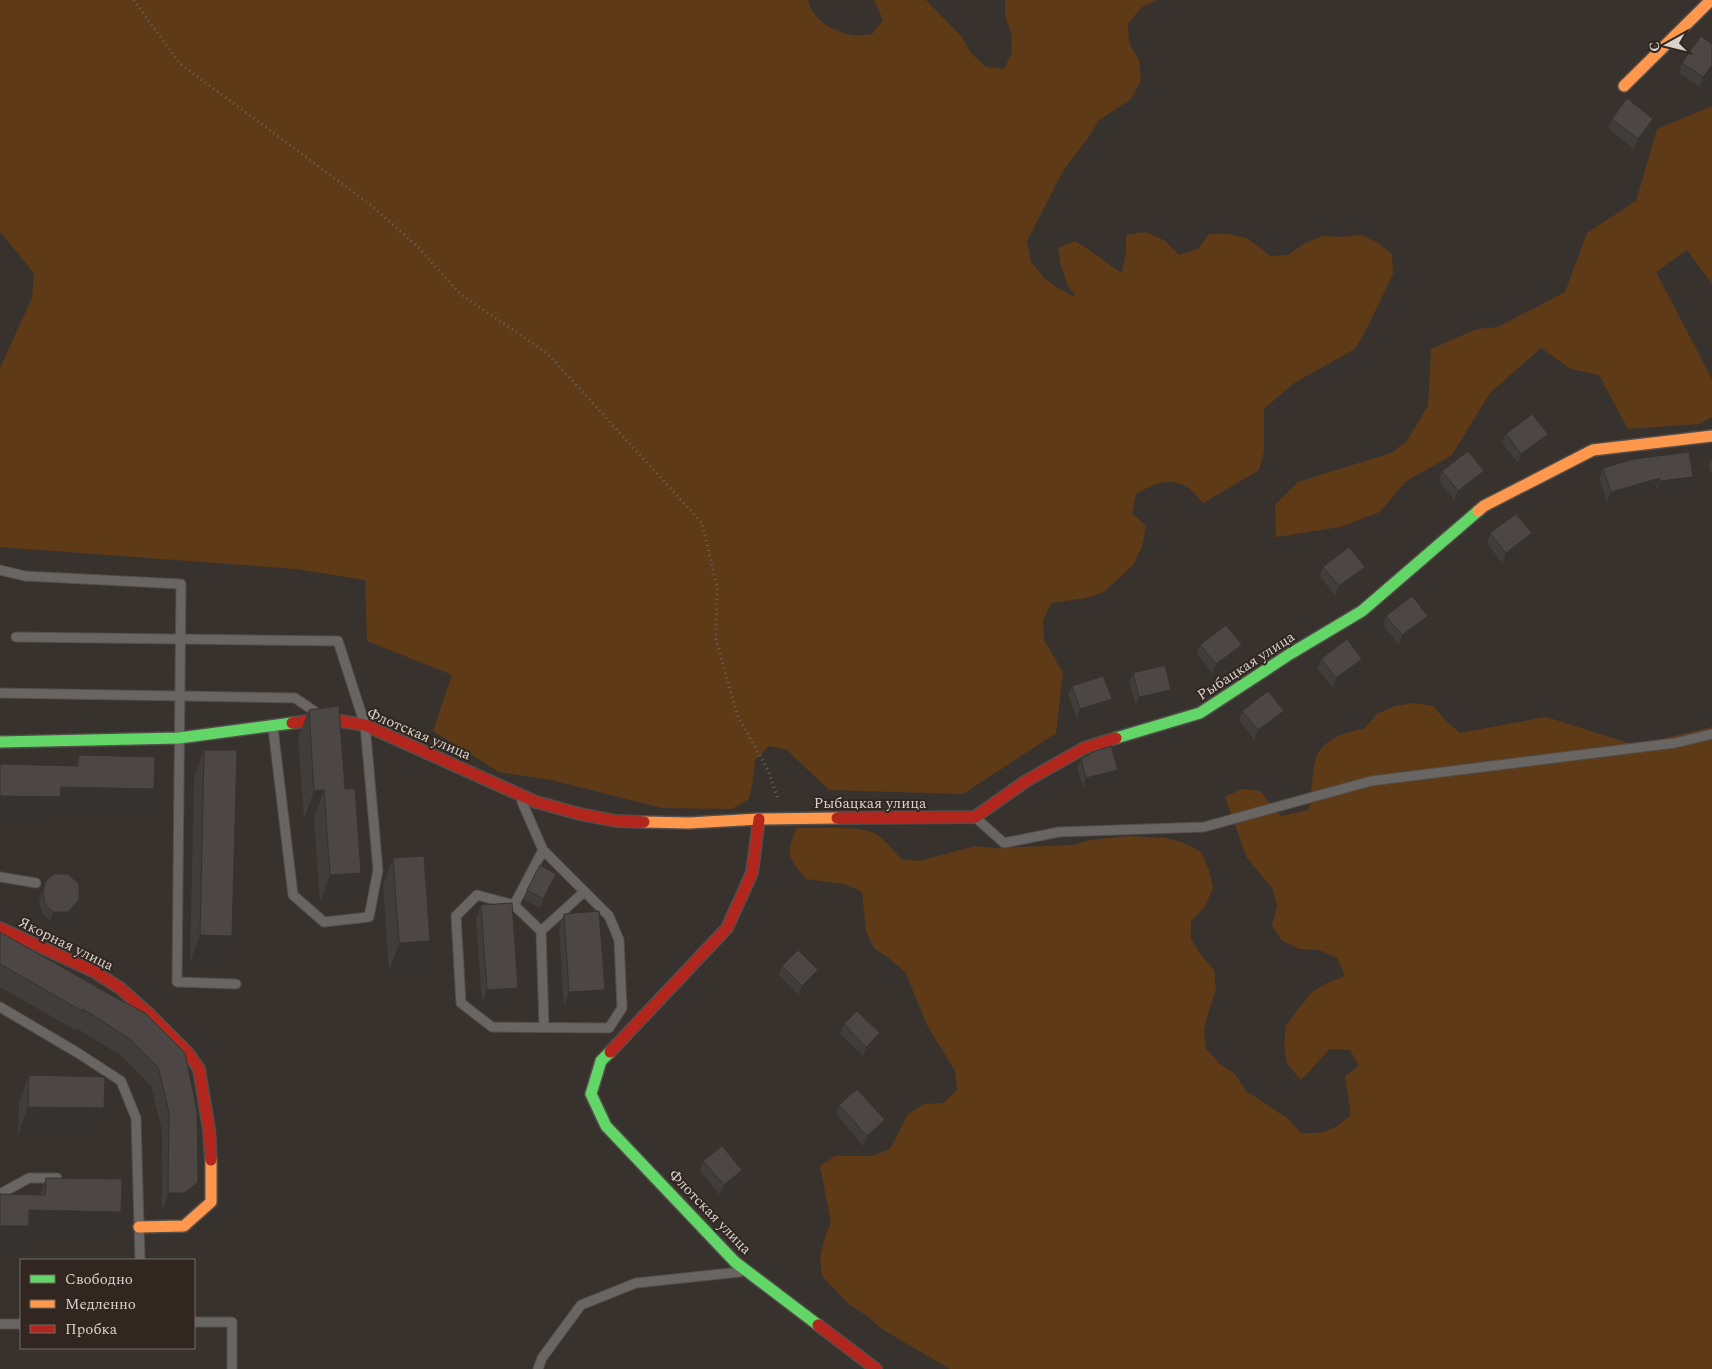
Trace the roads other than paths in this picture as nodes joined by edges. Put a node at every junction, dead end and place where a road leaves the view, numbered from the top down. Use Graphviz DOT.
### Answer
graph roads {
  1 [pos="1711,0"];
  2 [pos="1624,86"];
  3 [pos="1712,436"];
  4 [pos="0,570"];
  5 [pos="16,637"];
  6 [pos="180,639"];
  7 [pos="0,693"];
  8 [pos="180,696"];
  9 [pos="327,719"];
  10 [pos="273,725"];
  11 [pos="366,725"];
  12 [pos="1712,734"];
  13 [pos="179,738"];
  14 [pos="0,742"];
  15 [pos="519,795"];
  16 [pos="974,817"];
  17 [pos="759,819"];
  18 [pos="543,850"];
  19 [pos="0,878"];
  20 [pos="36,883"];
  21 [pos="584,892"];
  22 [pos="514,905"];
  23 [pos="0,928"];
  24 [pos="541,931"];
  25 [pos="236,984"];
  26 [pos="0,1006"];
  27 [pos="544,1027"];
  28 [pos="65,1179"];
  29 [pos="0,1194"];
  30 [pos="139,1227"];
  31 [pos="140,1259"];
  32 [pos="748,1271"];
  33 [pos="195,1322"];
  34 [pos="0,1324"];
  35 [pos="20,1324"];
  36 [pos="232,1369"];
  37 [pos="538,1369"];
  38 [pos="876,1369"];
  1 -- 2 [label="street"];
  3 -- 16 [label="street, Рыбацкая улица"];
  4 -- 6 [label="lane"];
  5 -- 6 [label="lane"];
  6 -- 8 [label="lane"];
  6 -- 11 [label="lane"];
  7 -- 8 [label="lane"];
  8 -- 9 [label="lane"];
  8 -- 13 [label="lane"];
  9 -- 10 [label="street, Флотская улица"];
  9 -- 11 [label="street, Флотская улица"];
  10 -- 11 [label="lane"];
  10 -- 13 [label="street, Флотская улица"];
  11 -- 15 [label="street, Флотская улица"];
  12 -- 16 [label="lane"];
  13 -- 14 [label="street, Флотская улица"];
  13 -- 25 [label="lane"];
  15 -- 17 [label="street, Флотская улица"];
  15 -- 18 [label="lane"];
  16 -- 17 [label="street, Рыбацкая улица"];
  17 -- 32 [label="street, Флотская улица"];
  18 -- 21 [label="lane"];
  18 -- 22 [label="lane"];
  19 -- 20 [label="lane"];
  21 -- 24 [label="lane"];
  21 -- 27 [label="lane"];
  22 -- 24 [label="lane"];
  22 -- 27 [label="lane"];
  23 -- 30 [label="street, Якорная улица"];
  24 -- 27 [label="lane"];
  26 -- 30 [label="lane"];
  28 -- 29 [label="lane"];
  30 -- 31 [label="lane"];
  32 -- 37 [label="lane"];
  32 -- 38 [label="street, Флотская улица"];
  33 -- 36 [label="lane"];
  34 -- 35 [label="lane"];
}
